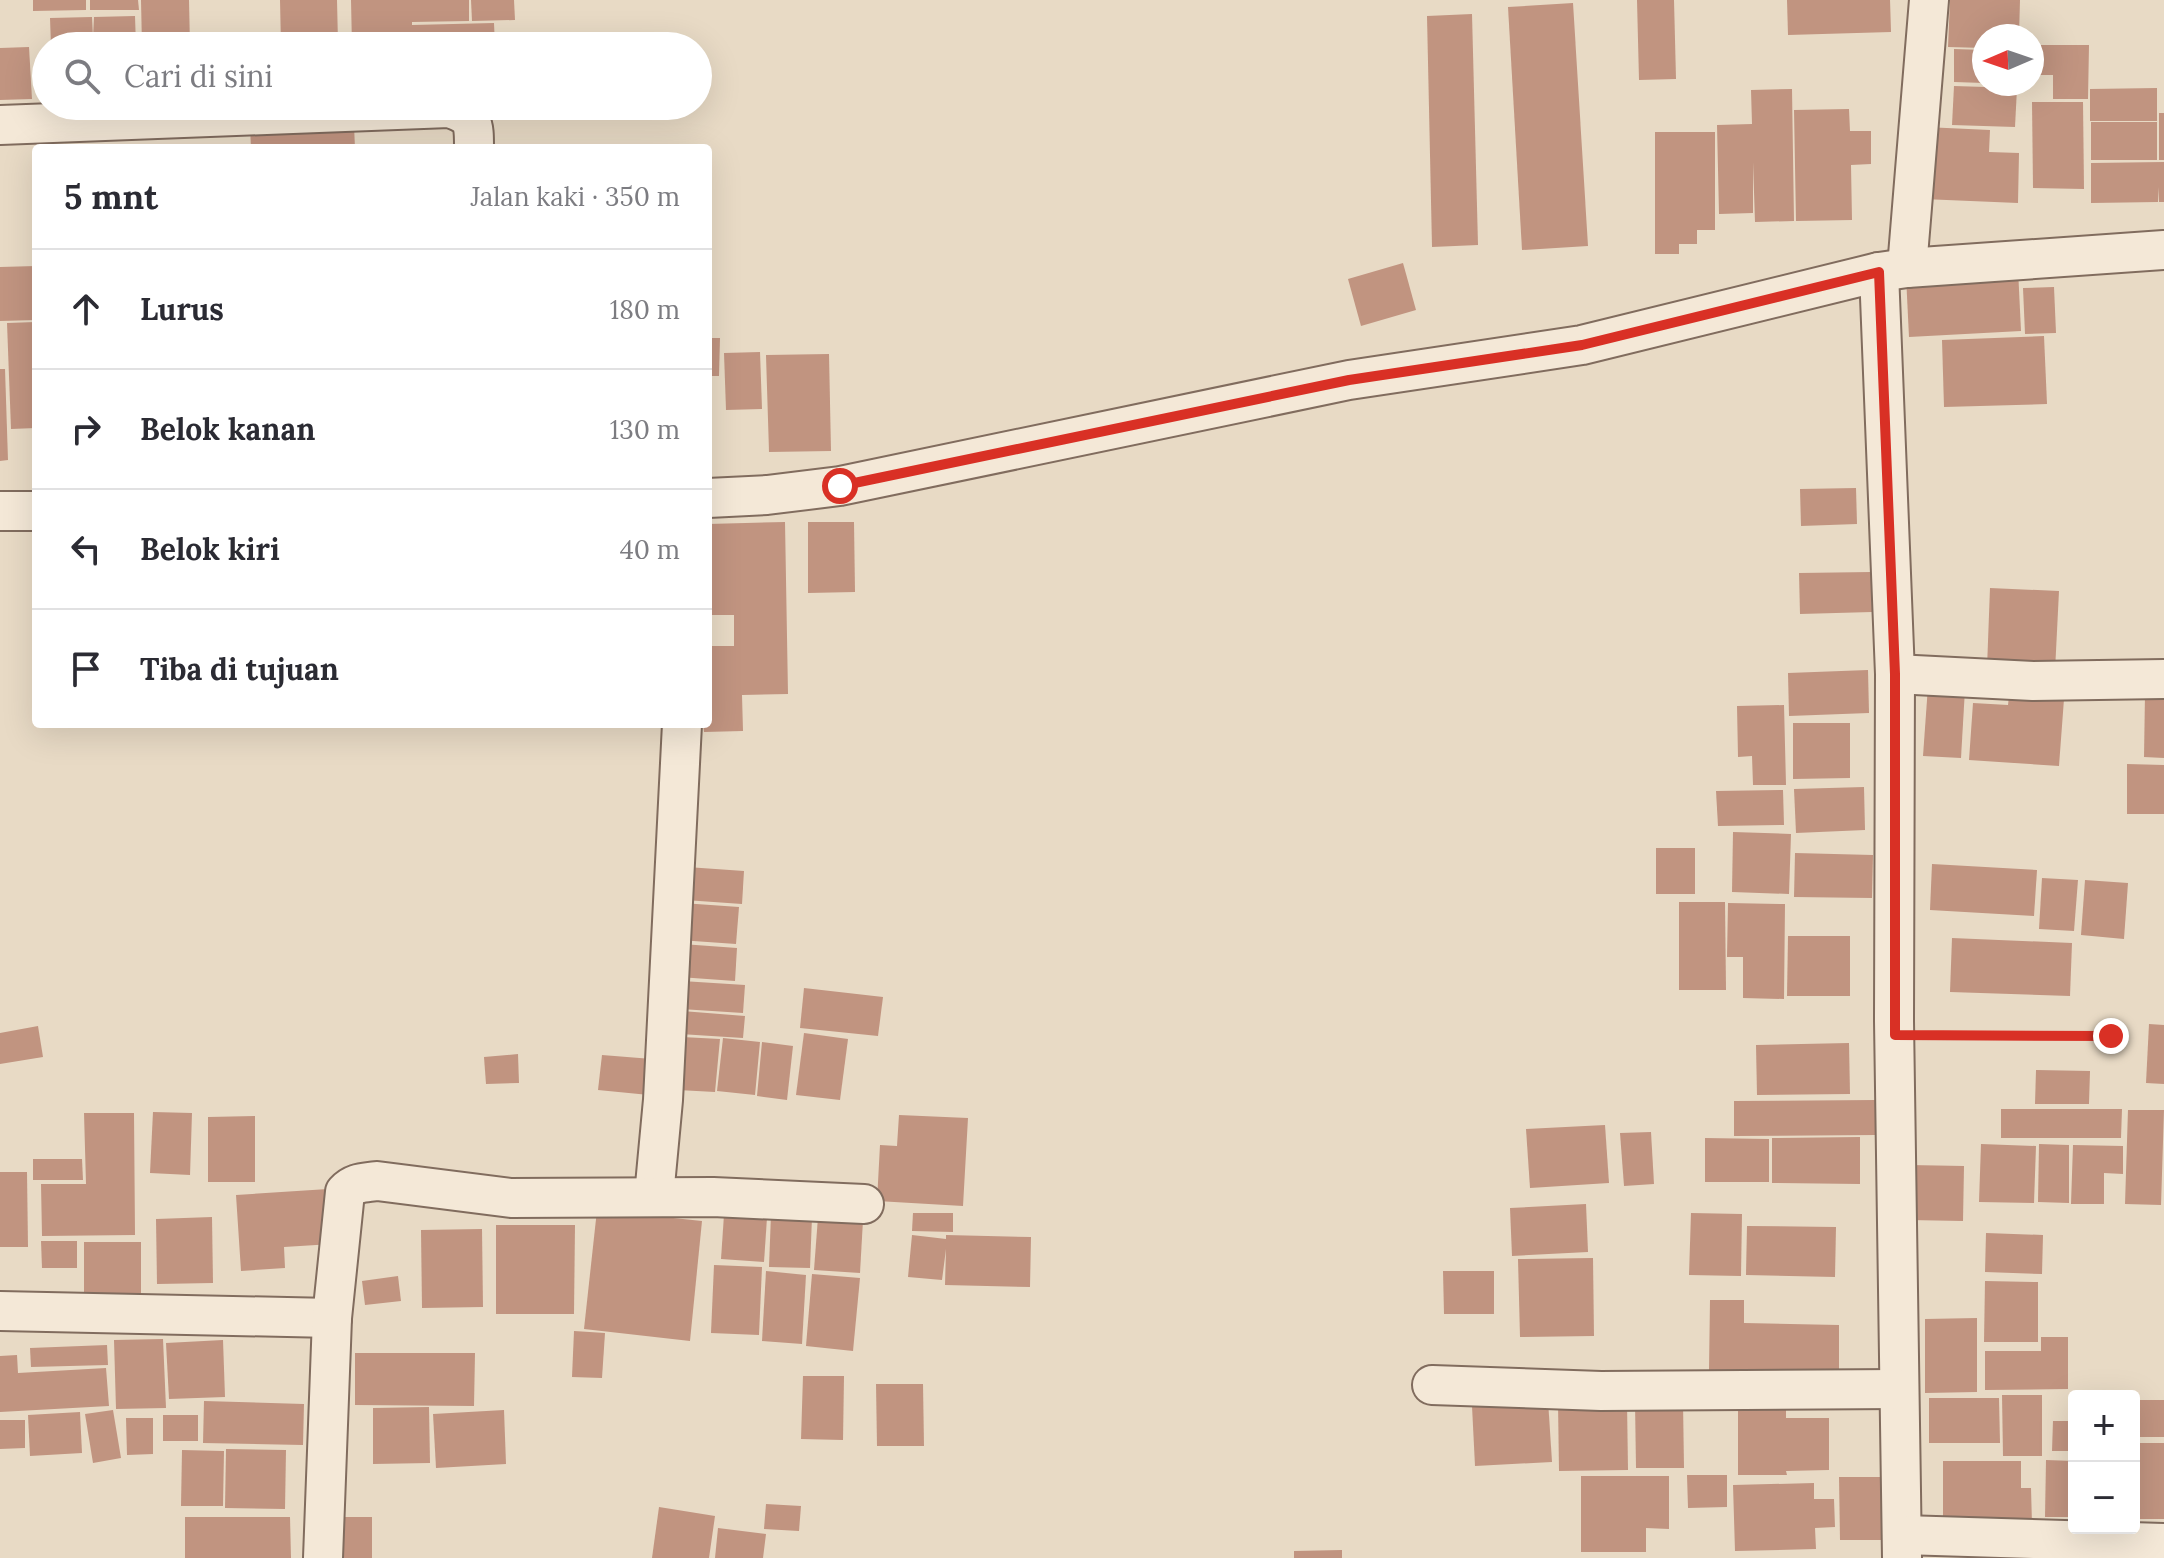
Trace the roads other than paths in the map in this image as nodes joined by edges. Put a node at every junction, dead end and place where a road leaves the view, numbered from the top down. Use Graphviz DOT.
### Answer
graph roads {
  1 [pos="1929,0"];
  2 [pos="132,120"];
  3 [pos="471,120"];
  4 [pos="0,125"];
  5 [pos="474,144"];
  6 [pos="2164,250"];
  7 [pos="1893,270"];
  8 [pos="712,498"];
  9 [pos="0,511"];
  10 [pos="32,511"];
  11 [pos="1895,674"];
  12 [pos="2164,679"];
  13 [pos="682,728"];
  14 [pos="654,1196"];
  15 [pos="864,1204"];
  16 [pos="0,1311"];
  17 [pos="332,1318"];
  18 [pos="1432,1385"];
  19 [pos="1899,1389"];
  20 [pos="2164,1543"];
  21 [pos="1902,1547"];
  22 [pos="323,1558"];
  1 -- 7 [label="street"];
  2 -- 4 [label="street"];
  3 -- 5 [label="street"];
  6 -- 7 [label="street"];
  7 -- 8 [label="street"];
  7 -- 11 [label="street"];
  9 -- 10 [label="street"];
  11 -- 12 [label="street"];
  11 -- 19 [label="street"];
  13 -- 14 [label="street"];
  14 -- 15 [label="street"];
  14 -- 17 [label="street"];
  16 -- 17 [label="street"];
  17 -- 22 [label="street"];
  18 -- 19 [label="street"];
  19 -- 21 [label="street"];
  20 -- 21 [label="street"];
}
